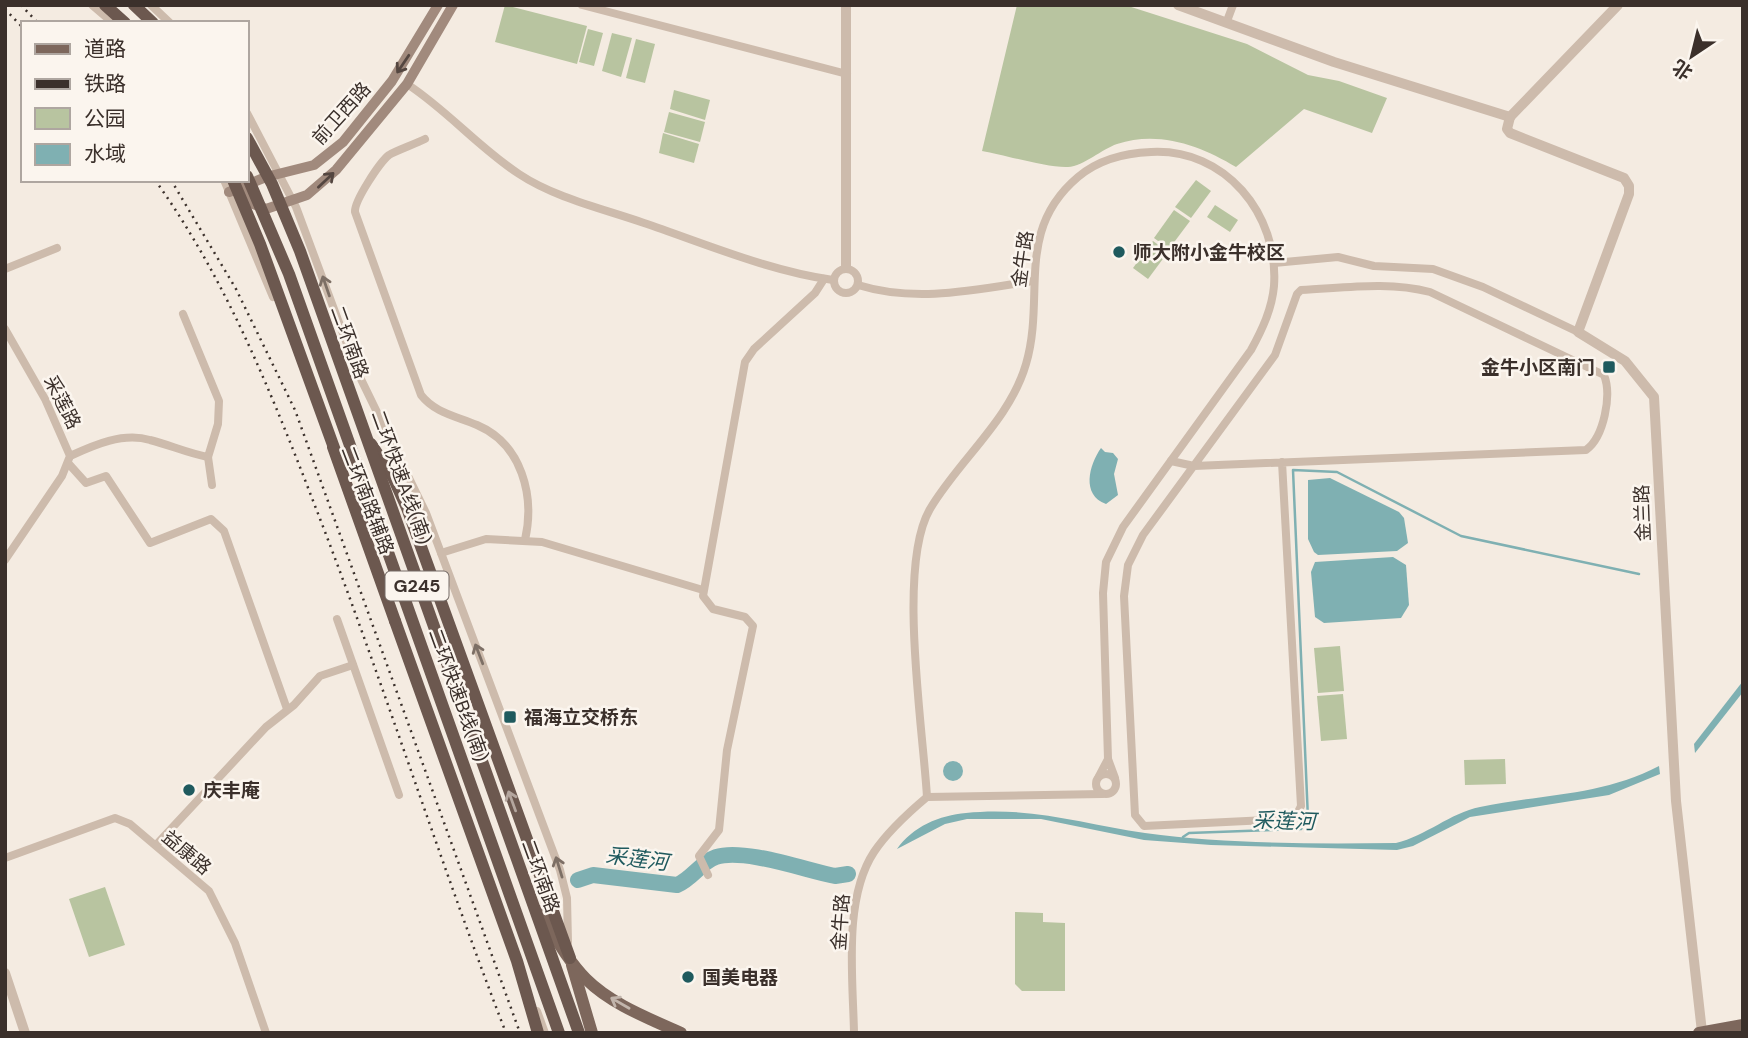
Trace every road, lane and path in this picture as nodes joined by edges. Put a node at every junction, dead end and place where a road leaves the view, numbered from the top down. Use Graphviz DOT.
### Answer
graph roads {
  1 [pos="92,5"];
  2 [pos="105,5"];
  3 [pos="132,5"];
  4 [pos="151,5"];
  5 [pos="438,5"];
  6 [pos="453,5"];
  7 [pos="582,5"];
  8 [pos="846,5"];
  9 [pos="1178,5"];
  10 [pos="1233,5"];
  11 [pos="1618,5"];
  12 [pos="111,21"];
  13 [pos="125,21"];
  14 [pos="149,21"];
  15 [pos="168,21"];
  16 [pos="1227,21"];
  17 [pos="847,74"];
  18 [pos="407,83"];
  19 [pos="248,115"];
  20 [pos="1510,117"];
  21 [pos="425,139"];
  22 [pos="248,140"];
  23 [pos="280,173"];
  24 [pos="248,181"];
  25 [pos="243,182"];
  26 [pos="293,201"];
  27 [pos="272,207"];
  28 [pos="57,248"];
  29 [pos="1274,263"];
  30 [pos="846,268"];
  31 [pos="5,269"];
  32 [pos="824,279"];
  33 [pos="834,280"];
  34 [pos="1033,281"];
  35 [pos="858,285"];
  36 [pos="183,314"];
  37 [pos="5,329"];
  38 [pos="1578,332"];
  39 [pos="362,423"];
  40 [pos="333,447"];
  41 [pos="353,454"];
  42 [pos="208,457"];
  43 [pos="69,460"];
  44 [pos="1171,461"];
  45 [pos="1282,462"];
  46 [pos="1194,466"];
  47 [pos="212,485"];
  48 [pos="374,527"];
  49 [pos="525,540"];
  50 [pos="441,552"];
  51 [pos="5,561"];
  52 [pos="397,575"];
  53 [pos="704,590"];
  54 [pos="337,619"];
  55 [pos="396,621"];
  56 [pos="353,665"];
  57 [pos="287,709"];
  58 [pos="1108,759"];
  59 [pos="1097,778"];
  60 [pos="1116,784"];
  61 [pos="1134,790"];
  62 [pos="1102,794"];
  63 [pos="399,795"];
  64 [pos="1076,795"];
  65 [pos="927,797"];
  66 [pos="156,845"];
  67 [pos="5,858"];
  68 [pos="708,875"];
  69 [pos="523,884"];
  70 [pos="570,958"];
  71 [pos="5,974"];
  72 [pos="1743,1025"];
  73 [pos="1700,1032"];
  74 [pos="25,1033"];
  75 [pos="266,1033"];
  76 [pos="538,1033"];
  77 [pos="545,1033"];
  78 [pos="560,1033"];
  79 [pos="578,1033"];
  80 [pos="592,1033"];
  81 [pos="681,1033"];
  82 [pos="854,1033"];
  1 -- 12 [label="street"];
  2 -- 13 [label="highway, bridge"];
  3 -- 14 [label="highway"];
  4 -- 15 [label="street"];
  5 -- 23 [label="main road, 前卫西路, one-way"];
  6 -- 18 [label="main road, 前卫西路"];
  7 -- 17 [label="street"];
  8 -- 17 [label="street"];
  9 -- 16 [label="street"];
  10 -- 16 [label="street"];
  11 -- 20 [label="street"];
  16 -- 20 [label="street"];
  17 -- 30 [label="street"];
  26 -- 18 [label="main road, 前卫西路, one-way"];
  18 -- 32 [label="street"];
  19 -- 23 [label="street"];
  20 -- 38 [label="street"];
  21 -- 49 [label="street"];
  22 -- 39 [label="highway, 二环快速A线(南), bridge"];
  23 -- 24 [label="main road, 前卫西路"];
  23 -- 26 [label="street"];
  25 -- 27 [label="main road, 二环南路 / G245"];
  25 -- 27 [label="main road"];
  25 -- 40 [label="highway"];
  25 -- 41 [label="highway, 二环快速B线(南), bridge"];
  25 -- 77 [label="street, 二环南路辅路"];
  26 -- 27 [label="main road, 前卫西路"];
  50 -- 26 [label="street, one-way"];
  27 -- 69 [label="main road, 二环南路 / G245"];
  27 -- 78 [label="main road, 二环南路 / G245"];
  28 -- 31 [label="street"];
  29 -- 34 [label="street, 金牛路"];
  29 -- 38 [label="street"];
  29 -- 44 [label="street, 金牛路"];
  30 -- 33 [label="street"];
  30 -- 35 [label="street"];
  32 -- 33 [label="street"];
  32 -- 53 [label="street"];
  33 -- 35 [label="street"];
  34 -- 35 [label="street"];
  34 -- 65 [label="street, 金牛路"];
  36 -- 42 [label="street"];
  37 -- 43 [label="street, 采莲路"];
  38 -- 73 [label="street, 金兰路"];
  70 -- 39 [label="highway, one-way, bridge"];
  39 -- 79 [label="highway, 二环快速A线(南), bridge"];
  40 -- 48 [label="highway, bridge"];
  40 -- 55 [label="highway, bridge"];
  41 -- 48 [label="highway, bridge"];
  41 -- 52 [label="highway, 二环快速B线(南), bridge"];
  42 -- 43 [label="street"];
  42 -- 47 [label="street"];
  43 -- 51 [label="street"];
  43 -- 57 [label="street"];
  44 -- 46 [label="street"];
  44 -- 58 [label="street, 金牛路"];
  45 -- 46 [label="street"];
  45 -- 46 [label="street"];
  45 -- 61 [label="street"];
  46 -- 61 [label="street"];
  48 -- 52 [label="highway, bridge"];
  48 -- 55 [label="highway, bridge"];
  49 -- 50 [label="street"];
  49 -- 53 [label="street"];
  70 -- 50 [label="street, one-way"];
  52 -- 78 [label="highway, 二环快速B线(南), bridge"];
  53 -- 68 [label="street"];
  54 -- 56 [label="street"];
  55 -- 76 [label="highway"];
  56 -- 57 [label="street"];
  56 -- 63 [label="street"];
  57 -- 66 [label="street"];
  58 -- 59 [label="street"];
  58 -- 60 [label="street"];
  59 -- 60 [label="street"];
  59 -- 62 [label="street"];
  59 -- 64 [label="street"];
  60 -- 61 [label="street"];
  60 -- 62 [label="street"];
  62 -- 64 [label="street"];
  64 -- 65 [label="street"];
  65 -- 82 [label="street, 金牛路"];
  66 -- 67 [label="street, 益康路"];
  66 -- 75 [label="street, 益康路"];
  69 -- 70 [label="main road"];
  69 -- 79 [label="main road, 二环南路 / G245"];
  70 -- 80 [label="main road"];
  81 -- 70 [label="main road, one-way"];
  71 -- 74 [label="street"];
  72 -- 73 [label="main road"];
}
